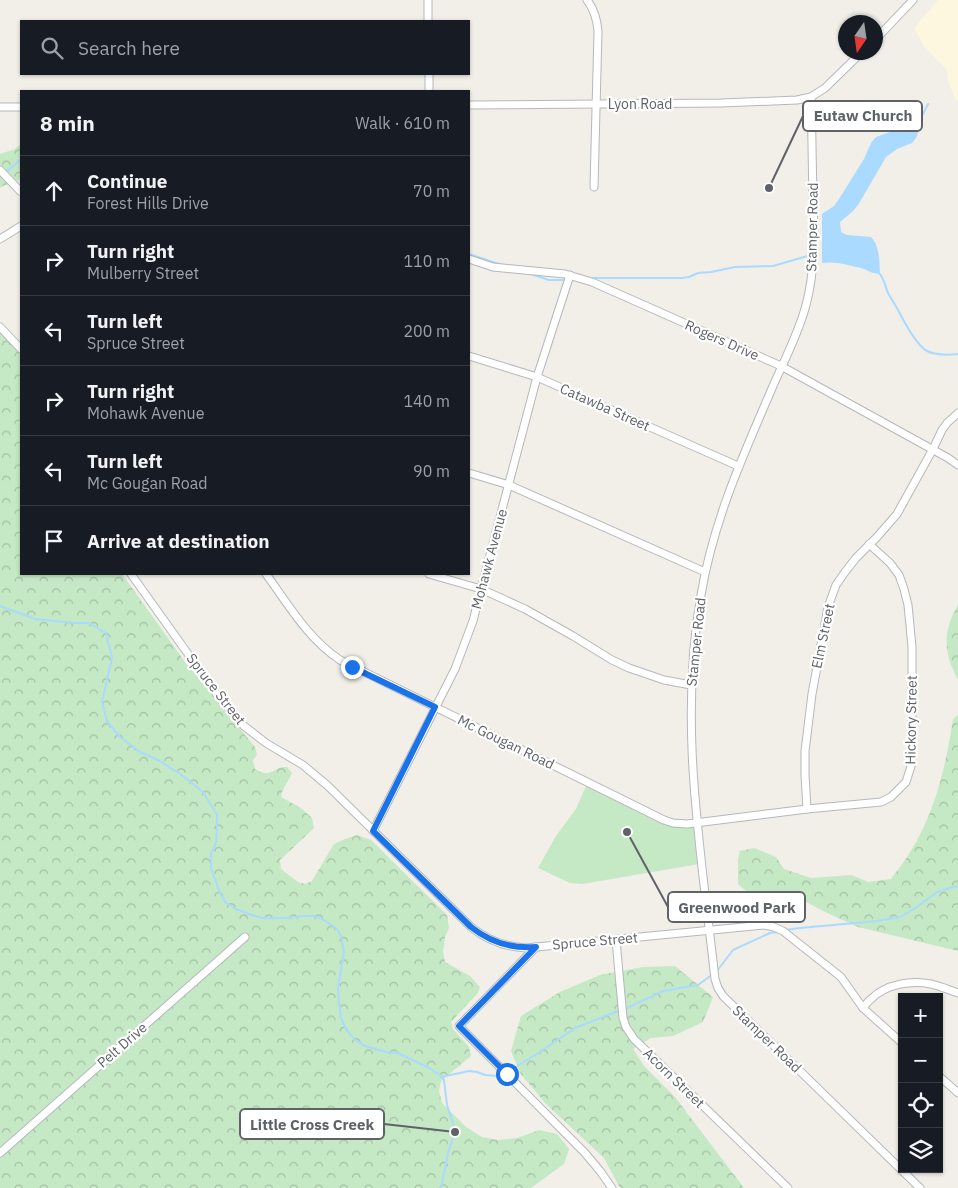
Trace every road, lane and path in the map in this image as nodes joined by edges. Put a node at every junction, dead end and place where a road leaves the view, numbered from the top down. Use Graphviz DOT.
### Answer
graph roads {
  1 [pos="428,0"];
  2 [pos="587,0"];
  3 [pos="913,0"];
  4 [pos="428,20"];
  5 [pos="883,32"];
  6 [pos="854,60"];
  7 [pos="429,75"];
  8 [pos="429,90"];
  9 [pos="811,97"];
  10 [pos="596,104"];
  11 [pos="470,105"];
  12 [pos="0,107"];
  13 [pos="20,107"];
  14 [pos="0,170"];
  15 [pos="594,187"];
  16 [pos="20,191"];
  17 [pos="20,227"];
  18 [pos="0,239"];
  19 [pos="470,259"];
  20 [pos="570,275"];
  21 [pos="0,327"];
  22 [pos="20,348"];
  23 [pos="470,356"];
  24 [pos="781,366"];
  25 [pos="537,377"];
  26 [pos="958,413"];
  27 [pos="933,449"];
  28 [pos="958,465"];
  29 [pos="738,466"];
  30 [pos="470,473"];
  31 [pos="509,485"];
  32 [pos="869,544"];
  33 [pos="705,572"];
  34 [pos="132,575"];
  35 [pos="267,575"];
  36 [pos="433,575"];
  37 [pos="482,589"];
  38 [pos="691,685"];
  39 [pos="435,707"];
  40 [pos="807,809"];
  41 [pos="697,823"];
  42 [pos="373,831"];
  43 [pos="710,931"];
  44 [pos="245,937"];
  45 [pos="616,940"];
  46 [pos="536,947"];
  47 [pos="958,993"];
  48 [pos="863,1008"];
  49 [pos="898,1039"];
  50 [pos="943,1080"];
  51 [pos="958,1093"];
  52 [pos="0,1153"];
  53 [pos="612,1188"];
  54 [pos="788,1188"];
  55 [pos="920,1188"];
  1 -- 4 [label="street"];
  2 -- 10 [label="street"];
  3 -- 5 [label="street"];
  6 -- 9 [label="street"];
  7 -- 8 [label="street"];
  9 -- 10 [label="street, Lyon Road"];
  9 -- 24 [label="street, Stamper Road"];
  10 -- 11 [label="street, Lyon Road"];
  10 -- 15 [label="street"];
  12 -- 13 [label="street"];
  14 -- 16 [label="street"];
  17 -- 18 [label="street"];
  19 -- 20 [label="street, Rogers Drive"];
  20 -- 24 [label="street, Rogers Drive"];
  20 -- 25 [label="street, Mohawk Avenue"];
  21 -- 22 [label="street"];
  23 -- 25 [label="street, Catawba Street"];
  24 -- 27 [label="street, Rogers Drive"];
  24 -- 29 [label="street, Stamper Road"];
  25 -- 29 [label="street, Catawba Street"];
  25 -- 31 [label="street, Mohawk Avenue"];
  26 -- 27 [label="street, Elm Street"];
  27 -- 28 [label="street, Rogers Drive"];
  27 -- 32 [label="street, Elm Street"];
  29 -- 33 [label="street, Stamper Road"];
  30 -- 31 [label="street"];
  31 -- 33 [label="street"];
  31 -- 37 [label="street, Mohawk Avenue"];
  32 -- 40 [label="street, Elm Street"];
  32 -- 40 [label="street, Hickory Street"];
  33 -- 38 [label="street, Stamper Road"];
  34 -- 42 [label="street, Spruce Street"];
  35 -- 39 [label="street, Mc Gougan Road"];
  36 -- 37 [label="street"];
  37 -- 38 [label="street"];
  37 -- 39 [label="street, Mohawk Avenue"];
  38 -- 41 [label="street, Stamper Road"];
  39 -- 41 [label="street, Mc Gougan Road"];
  39 -- 42 [label="street, Mohawk Avenue"];
  40 -- 41 [label="street, Hickory Street"];
  41 -- 43 [label="street, Stamper Road"];
  42 -- 46 [label="street, Spruce Street"];
  43 -- 45 [label="street, Spruce Street"];
  43 -- 48 [label="street, Spruce Street"];
  43 -- 55 [label="street, Stamper Road"];
  44 -- 52 [label="street, Pelt Drive"];
  45 -- 46 [label="street, Spruce Street"];
  45 -- 54 [label="street, Acorn Street"];
  46 -- 53 [label="street"];
  47 -- 48 [label="street"];
  48 -- 49 [label="street, Spruce Street"];
  50 -- 51 [label="street"];
}
